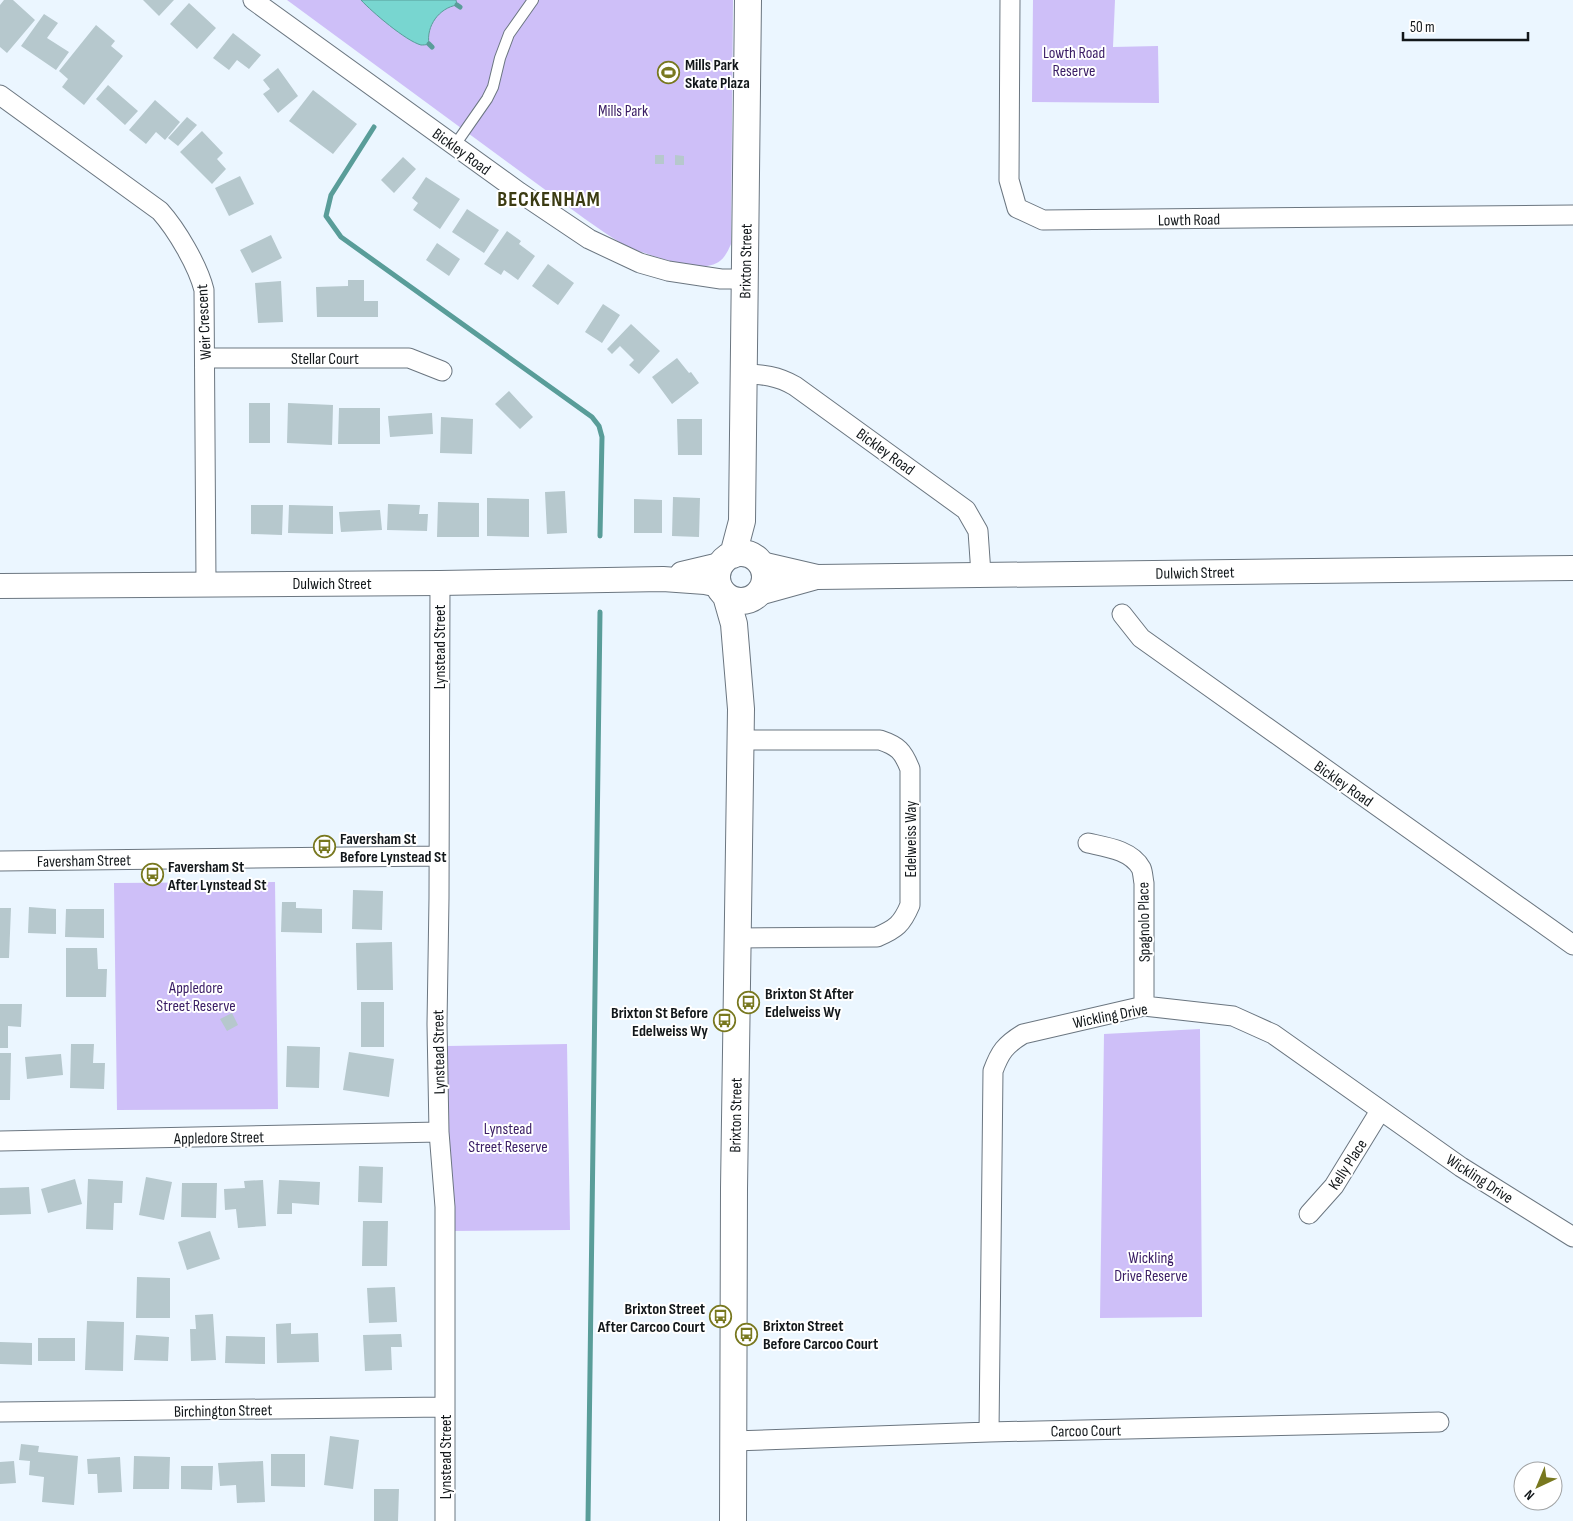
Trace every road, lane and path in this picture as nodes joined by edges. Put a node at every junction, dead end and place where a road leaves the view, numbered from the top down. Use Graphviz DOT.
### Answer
graph roads {
  1 [pos="253,0"];
  2 [pos="533,0"];
  3 [pos="748,0"];
  4 [pos="1010,0"];
  5 [pos="0,95"];
  6 [pos="454,145"];
  7 [pos="1573,215"];
  8 [pos="744,280"];
  9 [pos="205,358"];
  10 [pos="442,372"];
  11 [pos="743,374"];
  12 [pos="1573,568"];
  13 [pos="736,571"];
  14 [pos="981,574"];
  15 [pos="817,576"];
  16 [pos="206,583"];
  17 [pos="440,583"];
  18 [pos="0,586"];
  19 [pos="756,595"];
  20 [pos="1122,614"];
  21 [pos="741,709"];
  22 [pos="740,740"];
  23 [pos="1088,843"];
  24 [pos="439,856"];
  25 [pos="0,861"];
  26 [pos="738,938"];
  27 [pos="1573,945"];
  28 [pos="1144,1006"];
  29 [pos="1380,1111"];
  30 [pos="439,1132"];
  31 [pos="0,1141"];
  32 [pos="1309,1214"];
  33 [pos="1573,1237"];
  34 [pos="445,1408"];
  35 [pos="0,1412"];
  36 [pos="1439,1422"];
  37 [pos="989,1432"];
  38 [pos="733,1441"];
  39 [pos="444,1521"];
  40 [pos="733,1521"];
  1 -- 6 [label="street, Bickley Road"];
  2 -- 6 [label="lane"];
  3 -- 8 [label="main road, Brixton Street"];
  4 -- 7 [label="street, Lowth Road"];
  5 -- 9 [label="street, Weir Crescent"];
  6 -- 8 [label="street, Bickley Road"];
  8 -- 11 [label="main road, Brixton Street"];
  9 -- 10 [label="street, Stellar Court"];
  9 -- 16 [label="street, Weir Crescent"];
  11 -- 13 [label="main road, Brixton Street"];
  11 -- 14 [label="street, Bickley Road"];
  12 -- 14 [label="street, Dulwich Street"];
  13 -- 15 [label="street, Dulwich Street"];
  13 -- 17 [label="street, Dulwich Street"];
  13 -- 19 [label="main road, Brixton Street"];
  13 -- 19 [label="main road"];
  13 -- 21 [label="main road, Brixton Street"];
  14 -- 15 [label="street, Dulwich Street"];
  15 -- 19 [label="street, Dulwich Street"];
  16 -- 17 [label="street, Dulwich Street"];
  16 -- 18 [label="street, Dulwich Street"];
  17 -- 24 [label="street, Lynstead Street"];
  19 -- 21 [label="main road, Brixton Street"];
  20 -- 27 [label="street, Bickley Road"];
  21 -- 22 [label="main road, Brixton Street"];
  22 -- 26 [label="main road, Brixton Street"];
  22 -- 26 [label="street, Edelweiss Way"];
  23 -- 28 [label="street, Spagnolo Place"];
  24 -- 25 [label="street, Faversham Street"];
  24 -- 30 [label="street, Lynstead Street"];
  26 -- 38 [label="main road, Brixton Street"];
  28 -- 29 [label="street, Wickling Drive"];
  28 -- 37 [label="street, Wickling Drive"];
  29 -- 32 [label="street, Kelly Place"];
  29 -- 33 [label="street, Wickling Drive"];
  30 -- 31 [label="street, Appledore Street"];
  30 -- 34 [label="street, Lynstead Street"];
  34 -- 35 [label="street, Birchington Street"];
  34 -- 39 [label="street, Lynstead Street"];
  36 -- 37 [label="street, Carcoo Court"];
  37 -- 38 [label="street, Carcoo Court"];
  38 -- 40 [label="main road, Brixton Street"];
}
